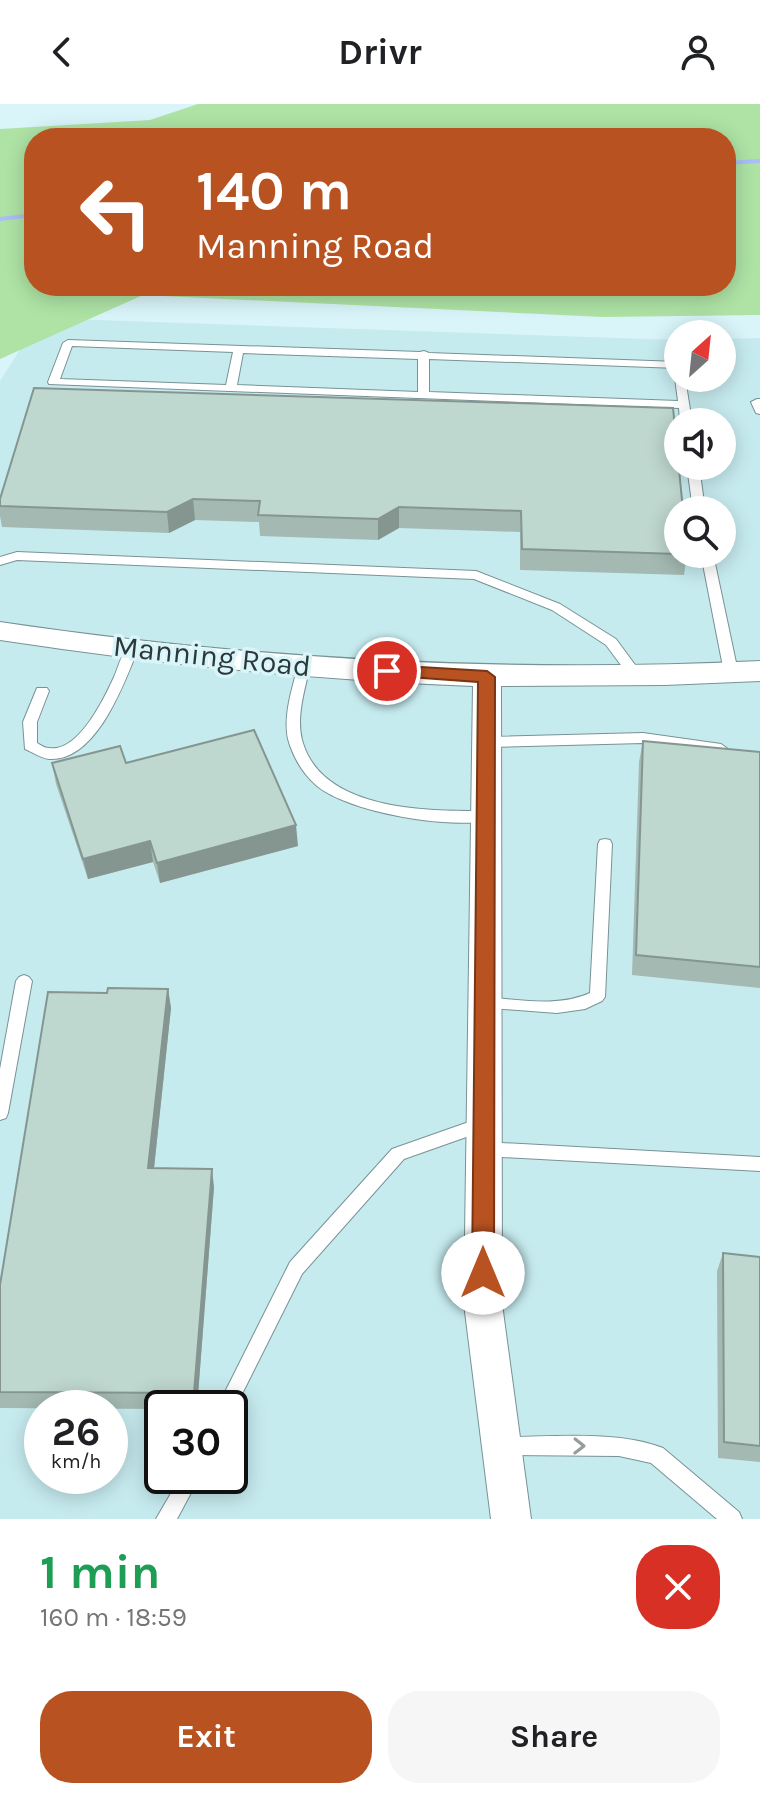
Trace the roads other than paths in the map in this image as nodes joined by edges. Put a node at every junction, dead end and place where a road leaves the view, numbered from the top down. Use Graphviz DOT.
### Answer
graph roads {
  1 [pos="239,348"];
  2 [pos="424,354"];
  3 [pos="664,364"];
  4 [pos="231,388"];
  5 [pos="682,392"];
  6 [pos="423,395"];
  7 [pos="760,402"];
  8 [pos="684,405"];
  9 [pos="684,408"];
  10 [pos="760,411"];
  11 [pos="0,561"];
  12 [pos="710,568"];
  13 [pos="0,631"];
  14 [pos="132,649"];
  15 [pos="304,666"];
  16 [pos="760,671"];
  17 [pos="731,672"];
  18 [pos="487,677"];
  19 [pos="637,677"];
  20 [pos="42,691"];
  21 [pos="486,742"];
  22 [pos="736,751"];
  23 [pos="485,816"];
  24 [pos="605,844"];
  25 [pos="24,981"];
  26 [pos="483,1003"];
  27 [pos="0,1113"];
  28 [pos="483,1136"];
  29 [pos="760,1164"];
  30 [pos="235,1390"];
  31 [pos="501,1446"];
  32 [pos="181,1494"];
  33 [pos="166,1519"];
  34 [pos="511,1519"];
  35 [pos="732,1519"];
  1 -- 2 [label="lane"];
  1 -- 4 [label="lane"];
  1 -- 4 [label="lane"];
  2 -- 3 [label="lane"];
  2 -- 6 [label="lane"];
  4 -- 6 [label="lane"];
  5 -- 8 [label="lane"];
  6 -- 8 [label="lane"];
  7 -- 10 [label="lane"];
  8 -- 9 [label="lane"];
  11 -- 19 [label="lane"];
  12 -- 17 [label="lane"];
  13 -- 14 [label="street, Manning Road"];
  14 -- 15 [label="street, Manning Road"];
  14 -- 20 [label="lane"];
  15 -- 18 [label="street, Manning Road"];
  15 -- 23 [label="lane"];
  16 -- 17 [label="street, Manning Road"];
  17 -- 19 [label="street, Manning Road"];
  18 -- 19 [label="street, Manning Road"];
  18 -- 21 [label="street"];
  21 -- 22 [label="lane"];
  21 -- 23 [label="street"];
  23 -- 26 [label="street"];
  24 -- 26 [label="lane"];
  25 -- 27 [label="lane"];
  26 -- 28 [label="street"];
  28 -- 29 [label="lane"];
  28 -- 30 [label="lane"];
  28 -- 31 [label="street"];
  31 -- 34 [label="street"];
  31 -- 35 [label="lane, one-way"];
  32 -- 33 [label="lane"];
}
